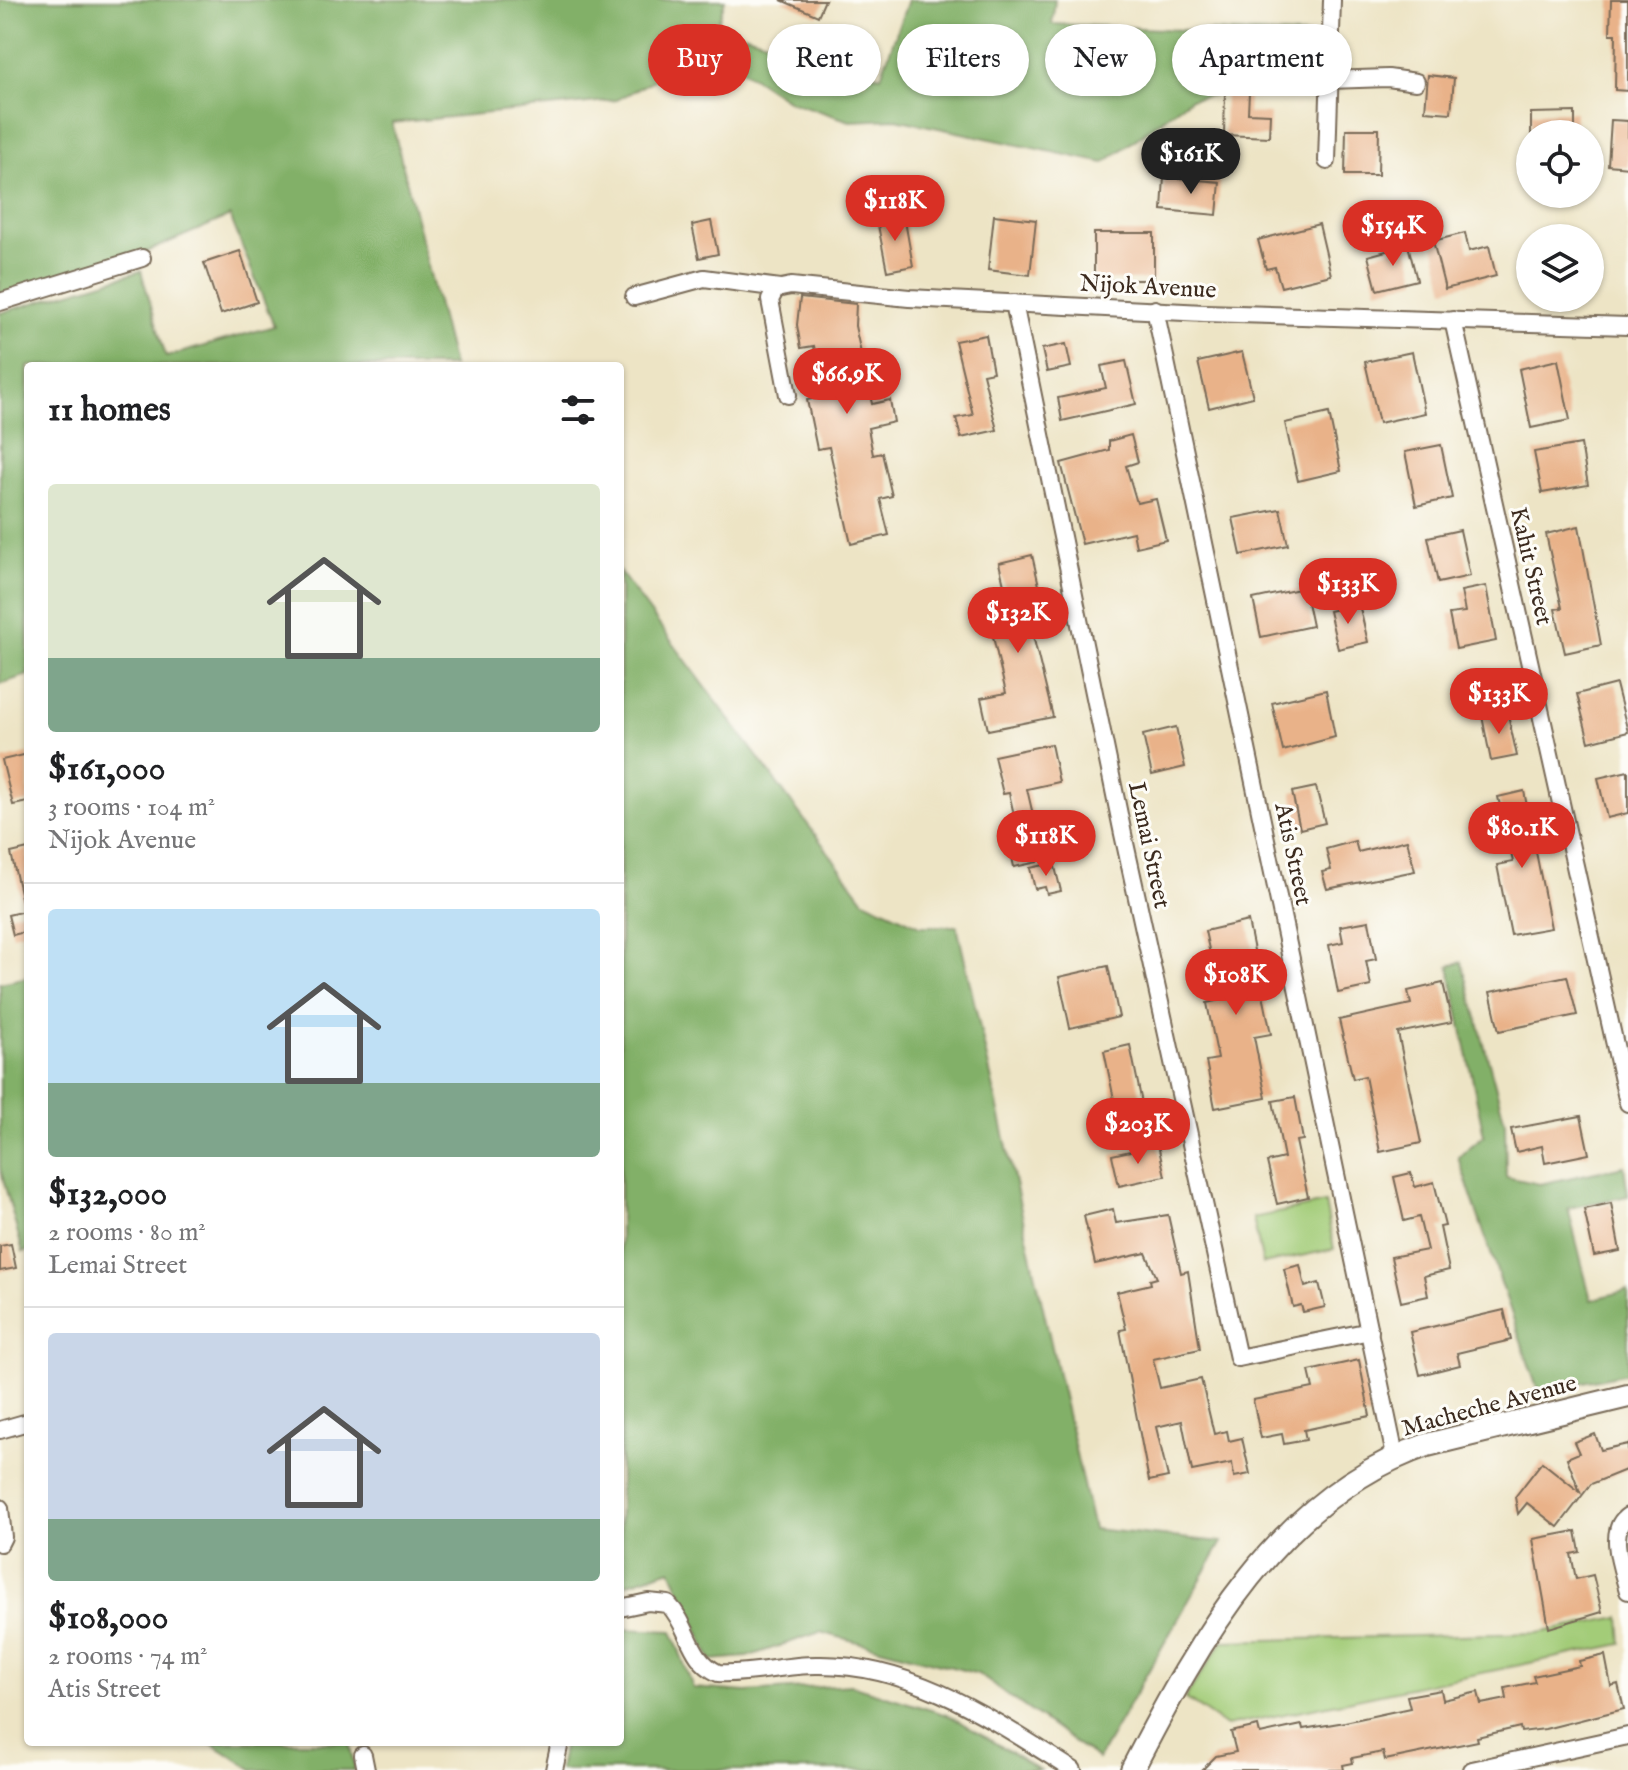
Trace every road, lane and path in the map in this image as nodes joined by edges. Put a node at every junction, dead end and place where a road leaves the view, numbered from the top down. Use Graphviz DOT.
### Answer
graph roads {
  1 [pos="1332,0"];
  2 [pos="1331,24"];
  3 [pos="1352,79"];
  4 [pos="1416,82"];
  5 [pos="1329,96"];
  6 [pos="1327,161"];
  7 [pos="142,258"];
  8 [pos="780,288"];
  9 [pos="634,297"];
  10 [pos="0,302"];
  11 [pos="1014,303"];
  12 [pos="1155,309"];
  13 [pos="1453,320"];
  14 [pos="1628,326"];
  15 [pos="788,395"];
  16 [pos="1628,1103"];
  17 [pos="1370,1331"];
  18 [pos="1628,1396"];
  19 [pos="24,1423"];
  20 [pos="0,1430"];
  21 [pos="1395,1456"];
  22 [pos="0,1508"];
  23 [pos="1628,1516"];
  24 [pos="0,1543"];
  25 [pos="1628,1591"];
  26 [pos="624,1607"];
  27 [pos="1628,1736"];
  28 [pos="559,1746"];
  29 [pos="554,1770"];
  30 [pos="1073,1770"];
  31 [pos="1132,1770"];
  32 [pos="1472,1770"];
  1 -- 2 [label="street"];
  3 -- 4 [label="street"];
  5 -- 6 [label="street"];
  7 -- 10 [label="street"];
  8 -- 9 [label="street, Nijok Avenue"];
  8 -- 11 [label="street, Nijok Avenue"];
  8 -- 15 [label="street"];
  11 -- 12 [label="street, Nijok Avenue"];
  11 -- 17 [label="street, Lemai Street"];
  12 -- 13 [label="street, Nijok Avenue"];
  12 -- 17 [label="street, Atis Street"];
  13 -- 14 [label="street, Nijok Avenue"];
  13 -- 16 [label="street, Kahit Street"];
  17 -- 21 [label="street, Atis Street"];
  18 -- 21 [label="main road, Macheche Avenue"];
  19 -- 20 [label="street"];
  21 -- 31 [label="main road, Macheche Avenue"];
  22 -- 24 [label="street"];
  23 -- 25 [label="street"];
  26 -- 30 [label="street"];
  27 -- 32 [label="street"];
  28 -- 29 [label="street"];
}
